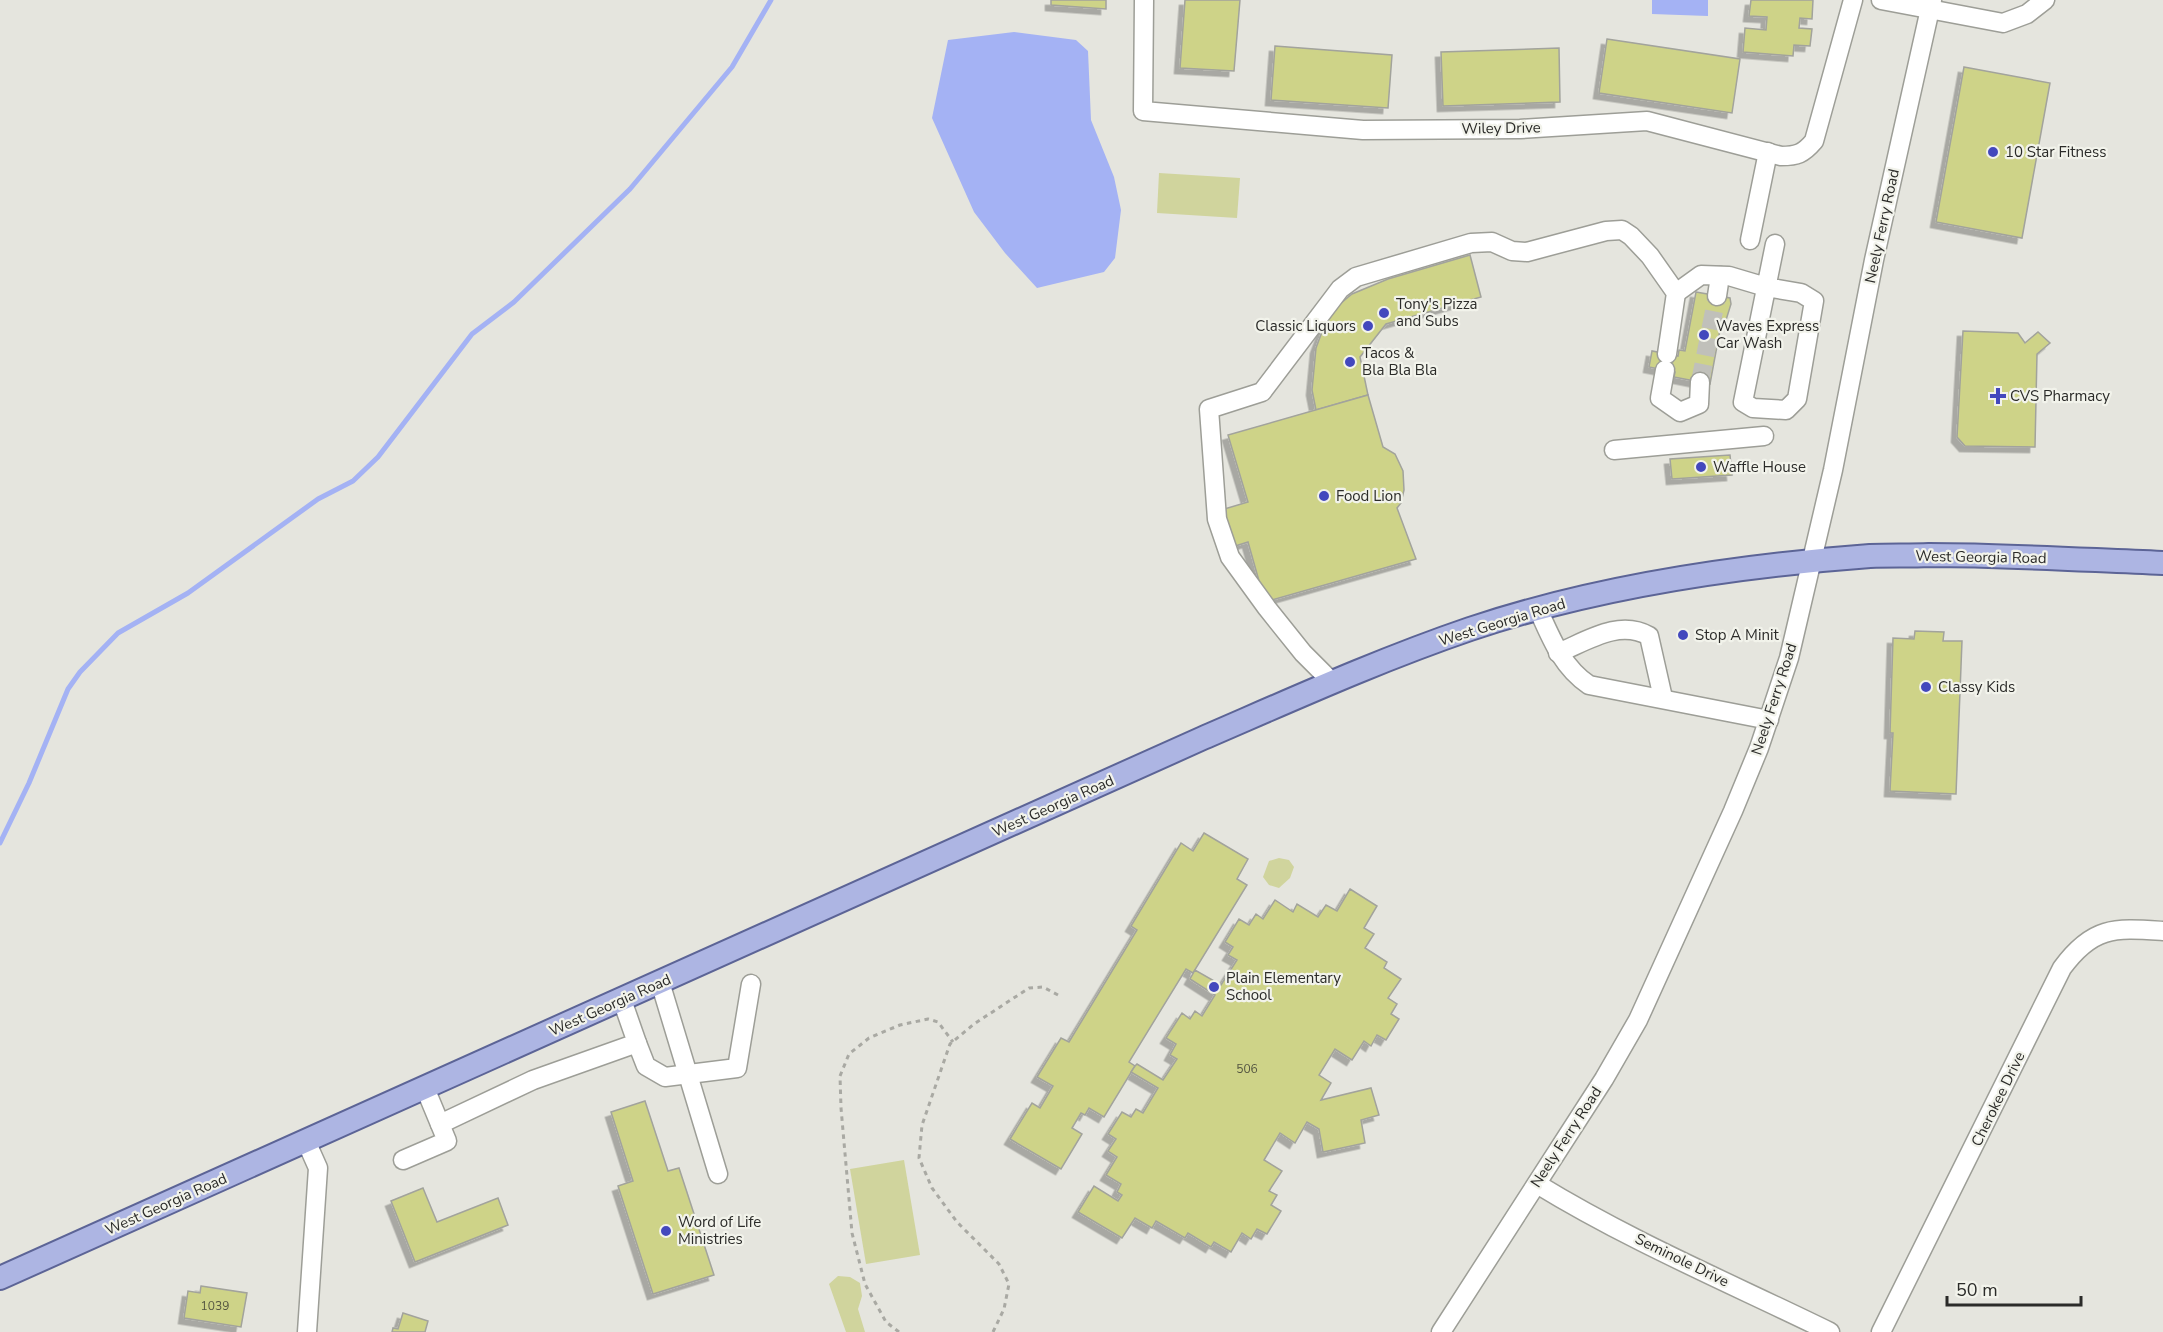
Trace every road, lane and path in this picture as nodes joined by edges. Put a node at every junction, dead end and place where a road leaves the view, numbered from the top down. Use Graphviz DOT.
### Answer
graph roads {
  1 [pos="1144,0"];
  2 [pos="1853,0"];
  3 [pos="1881,0"];
  4 [pos="2045,0"];
  5 [pos="1930,5"];
  6 [pos="1768,153"];
  7 [pos="1750,240"];
  8 [pos="1775,244"];
  9 [pos="1720,276"];
  10 [pos="1766,287"];
  11 [pos="1676,293"];
  12 [pos="1717,296"];
  13 [pos="1700,382"];
  14 [pos="1764,436"];
  15 [pos="1614,450"];
  16 [pos="1812,562"];
  17 [pos="2163,563"];
  18 [pos="1538,609"];
  19 [pos="1558,653"];
  20 [pos="1332,682"];
  21 [pos="1663,698"];
  22 [pos="1769,720"];
  23 [pos="2163,931"];
  24 [pos="660,982"];
  25 [pos="751,984"];
  26 [pos="1058,995"];
  27 [pos="622,1000"];
  28 [pos="953,1042"];
  29 [pos="637,1043"];
  30 [pos="688,1075"];
  31 [pos="425,1088"];
  32 [pos="440,1124"];
  33 [pos="306,1141"];
  34 [pos="403,1160"];
  35 [pos="718,1174"];
  36 [pos="1537,1184"];
  37 [pos="0,1278"];
  38 [pos="307,1332"];
  39 [pos="899,1332"];
  40 [pos="993,1332"];
  41 [pos="1442,1332"];
  42 [pos="1830,1332"];
  43 [pos="1881,1332"];
  1 -- 6 [label="street, Wiley Drive"];
  2 -- 6 [label="street, Wiley Drive"];
  3 -- 5 [label="street"];
  4 -- 5 [label="street"];
  5 -- 16 [label="street, Neely Ferry Road"];
  6 -- 7 [label="street"];
  8 -- 10 [label="street"];
  9 -- 10 [label="street"];
  9 -- 11 [label="street"];
  9 -- 12 [label="street"];
  10 -- 10 [label="street"];
  11 -- 13 [label="street"];
  11 -- 20 [label="street"];
  14 -- 15 [label="street"];
  16 -- 17 [label="main road, West Georgia Road"];
  16 -- 18 [label="main road, West Georgia Road"];
  16 -- 22 [label="street, Neely Ferry Road"];
  18 -- 19 [label="street"];
  18 -- 20 [label="main road, West Georgia Road"];
  19 -- 21 [label="street"];
  19 -- 21 [label="street"];
  20 -- 24 [label="main road, West Georgia Road"];
  21 -- 22 [label="street"];
  22 -- 36 [label="street, Neely Ferry Road"];
  23 -- 43 [label="street, Cherokee Drive"];
  24 -- 27 [label="main road, West Georgia Road"];
  24 -- 30 [label="street"];
  25 -- 30 [label="street"];
  26 -- 28 [label="path"];
  27 -- 29 [label="street"];
  27 -- 31 [label="main road, West Georgia Road"];
  28 -- 39 [label="path"];
  28 -- 40 [label="path"];
  29 -- 30 [label="street"];
  29 -- 32 [label="street"];
  30 -- 35 [label="street"];
  31 -- 32 [label="street"];
  31 -- 33 [label="main road, West Georgia Road"];
  32 -- 34 [label="street"];
  33 -- 37 [label="main road, West Georgia Road"];
  33 -- 38 [label="street"];
  36 -- 41 [label="street, Neely Ferry Road"];
  36 -- 42 [label="street, Seminole Drive"];
}
